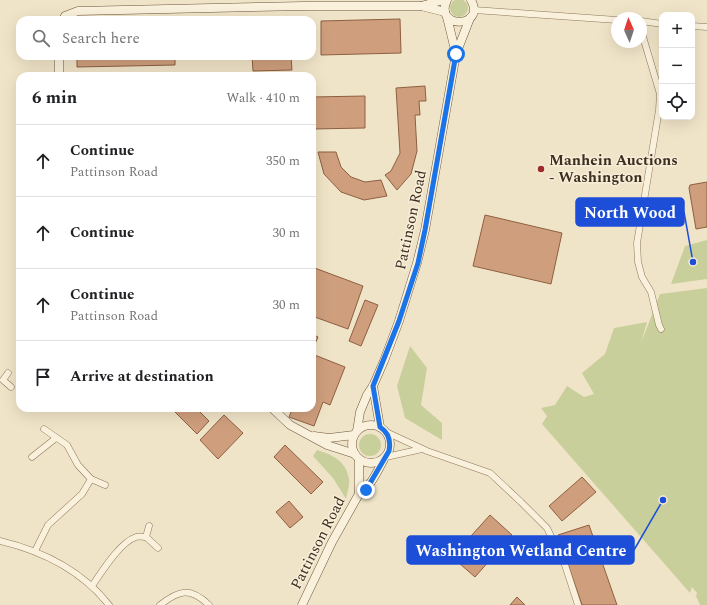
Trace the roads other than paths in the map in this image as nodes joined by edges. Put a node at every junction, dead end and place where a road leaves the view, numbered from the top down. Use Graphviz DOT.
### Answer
graph roads {
  1 [pos="445,0"];
  2 [pos="472,0"];
  3 [pos="421,6"];
  4 [pos="474,10"];
  5 [pos="446,14"];
  6 [pos="65,16"];
  7 [pos="470,18"];
  8 [pos="611,20"];
  9 [pos="647,22"];
  10 [pos="659,24"];
  11 [pos="695,26"];
  12 [pos="707,27"];
  13 [pos="646,48"];
  14 [pos="456,54"];
  15 [pos="59,60"];
  16 [pos="59,72"];
  17 [pos="661,329"];
  18 [pos="8,373"];
  19 [pos="1,382"];
  20 [pos="373,386"];
  21 [pos="10,387"];
  22 [pos="276,412"];
  23 [pos="44,429"];
  24 [pos="383,430"];
  25 [pos="356,433"];
  26 [pos="312,436"];
  27 [pos="56,438"];
  28 [pos="422,449"];
  29 [pos="357,456"];
  30 [pos="32,457"];
  31 [pos="385,458"];
  32 [pos="91,480"];
  33 [pos="105,485"];
  34 [pos="359,494"];
  35 [pos="149,526"];
  36 [pos="146,537"];
  37 [pos="0,541"];
  38 [pos="158,548"];
  39 [pos="35,551"];
  40 [pos="92,586"];
  41 [pos="109,605"];
  42 [pos="160,605"];
  43 [pos="209,605"];
  44 [pos="302,605"];
  45 [pos="578,605"];
  1 -- 3 [label="street"];
  1 -- 5 [label="street, Pattinson Road"];
  2 -- 4 [label="street"];
  3 -- 5 [label="street"];
  3 -- 6 [label="street"];
  4 -- 7 [label="street, Pattinson Road"];
  4 -- 8 [label="street"];
  5 -- 7 [label="street"];
  5 -- 14 [label="street, Pattinson Road"];
  7 -- 14 [label="street, Pattinson Road"];
  9 -- 10 [label="street"];
  11 -- 12 [label="street"];
  13 -- 17 [label="street"];
  14 -- 20 [label="street, Pattinson Road"];
  15 -- 16 [label="street"];
  18 -- 19 [label="street"];
  19 -- 21 [label="street"];
  20 -- 24 [label="street"];
  20 -- 25 [label="street, Pattinson Road"];
  22 -- 26 [label="street"];
  23 -- 27 [label="street"];
  24 -- 25 [label="street"];
  24 -- 28 [label="street"];
  24 -- 31 [label="street"];
  25 -- 26 [label="street"];
  25 -- 29 [label="street"];
  26 -- 29 [label="street"];
  27 -- 30 [label="street"];
  27 -- 32 [label="street"];
  28 -- 31 [label="street"];
  28 -- 45 [label="street"];
  29 -- 31 [label="street"];
  29 -- 34 [label="street, Pattinson Road"];
  31 -- 34 [label="street, Pattinson Road"];
  32 -- 33 [label="street"];
  32 -- 39 [label="street"];
  34 -- 44 [label="street, Pattinson Road"];
  35 -- 36 [label="street"];
  36 -- 38 [label="street"];
  36 -- 40 [label="street"];
  37 -- 39 [label="street"];
  39 -- 40 [label="street"];
  40 -- 41 [label="street"];
  42 -- 43 [label="street"];
}
